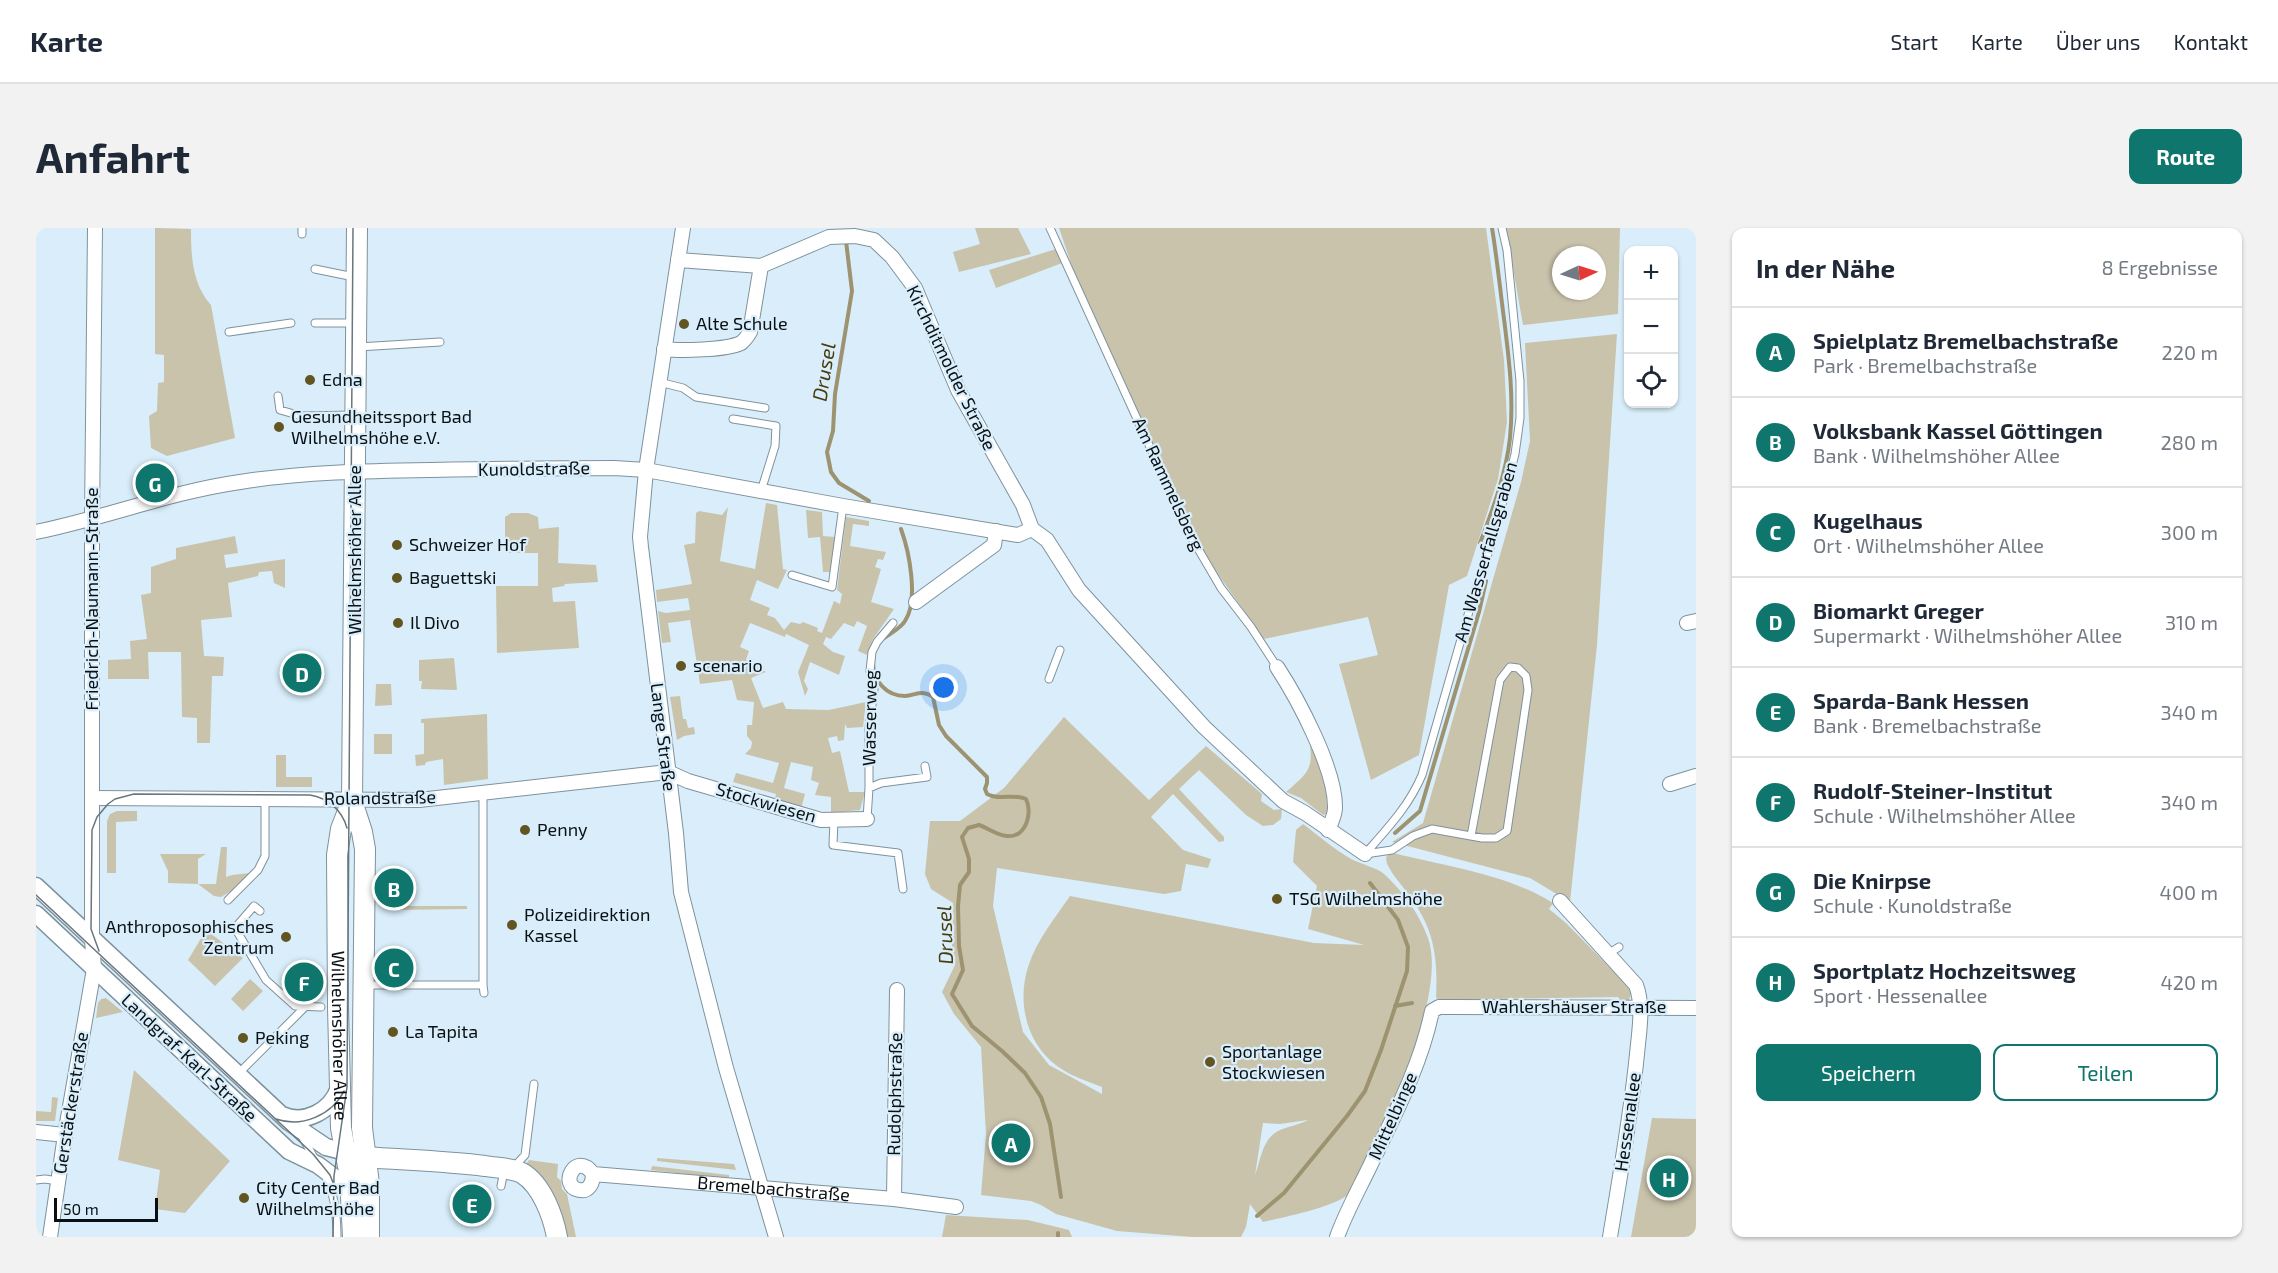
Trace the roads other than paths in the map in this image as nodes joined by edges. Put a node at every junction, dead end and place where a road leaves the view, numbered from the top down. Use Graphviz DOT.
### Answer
graph roads {
  1 [pos="95,228"];
  2 [pos="357,228"];
  3 [pos="683,228"];
  4 [pos="1050,228"];
  5 [pos="1502,228"];
  6 [pos="872,234"];
  7 [pos="678,260"];
  8 [pos="761,266"];
  9 [pos="315,269"];
  10 [pos="357,277"];
  11 [pos="291,323"];
  12 [pos="315,323"];
  13 [pos="356,323"];
  14 [pos="229,332"];
  15 [pos="440,342"];
  16 [pos="356,347"];
  17 [pos="664,349"];
  18 [pos="659,382"];
  19 [pos="278,396"];
  20 [pos="765,408"];
  21 [pos="355,415"];
  22 [pos="733,418"];
  23 [pos="646,470"];
  24 [pos="355,471"];
  25 [pos="761,491"];
  26 [pos="843,506"];
  27 [pos="92,519"];
  28 [pos="1032,529"];
  29 [pos="996,531"];
  30 [pos="36,532"];
  31 [pos="792,575"];
  32 [pos="916,602"];
  33 [pos="893,623"];
  34 [pos="1060,650"];
  35 [pos="1277,667"];
  36 [pos="1049,679"];
  37 [pos="925,766"];
  38 [pos="668,772"];
  39 [pos="1696,776"];
  40 [pos="1670,784"];
  41 [pos="869,788"];
  42 [pos="483,794"];
  43 [pos="92,798"];
  44 [pos="265,799"];
  45 [pos="352,801"];
  46 [pos="867,819"];
  47 [pos="834,820"];
  48 [pos="1328,830"];
  49 [pos="1470,836"];
  50 [pos="1365,854"];
  51 [pos="36,886"];
  52 [pos="903,889"];
  53 [pos="228,900"];
  54 [pos="1560,902"];
  55 [pos="260,911"];
  56 [pos="36,914"];
  57 [pos="92,939"];
  58 [pos="94,969"];
  59 [pos="364,984"];
  60 [pos="897,990"];
  61 [pos="329,1007"];
  62 [pos="1452,1007"];
  63 [pos="1640,1007"];
  64 [pos="1696,1008"];
  65 [pos="238,1075"];
  66 [pos="534,1084"];
  67 [pos="339,1088"];
  68 [pos="278,1113"];
  69 [pos="300,1131"];
  70 [pos="36,1132"];
  71 [pos="65,1135"];
  72 [pos="355,1155"];
  73 [pos="318,1165"];
  74 [pos="593,1174"];
  75 [pos="506,1175"];
  76 [pos="36,1180"];
  77 [pos="58,1180"];
  78 [pos="761,1187"];
  79 [pos="351,1190"];
  80 [pos="894,1198"];
  81 [pos="956,1207"];
  82 [pos="50,1237"];
  83 [pos="337,1237"];
  84 [pos="353,1237"];
  85 [pos="369,1237"];
  86 [pos="557,1237"];
  87 [pos="776,1237"];
  88 [pos="1337,1237"];
  89 [pos="1610,1237"];
  1 -- 27 [label="street, Friedrich-Naumann-Straße"];
  2 -- 10 [label="main road, Wilhelmshöher Allee"];
  3 -- 7 [label="street, Lange Straße"];
  4 -- 35 [label="lane, Am Rammelsberg"];
  5 -- 50 [label="lane, Am Wasserfallsgraben"];
  6 -- 8 [label="street, Kirchditmolder Straße"];
  6 -- 28 [label="street, Kirchditmolder Straße"];
  7 -- 8 [label="street, Kirchditmolder Straße"];
  7 -- 17 [label="street, Lange Straße"];
  8 -- 17 [label="street"];
  9 -- 10 [label="lane"];
  10 -- 13 [label="main road, Wilhelmshöher Allee"];
  11 -- 14 [label="lane"];
  12 -- 13 [label="lane"];
  13 -- 16 [label="main road, Wilhelmshöher Allee"];
  15 -- 16 [label="lane"];
  16 -- 21 [label="main road, Wilhelmshöher Allee"];
  17 -- 18 [label="street, Lange Straße"];
  18 -- 20 [label="lane"];
  18 -- 23 [label="street, Lange Straße"];
  19 -- 21 [label="lane"];
  21 -- 24 [label="main road, Wilhelmshöher Allee"];
  22 -- 25 [label="lane"];
  23 -- 24 [label="street, Kunoldstraße"];
  23 -- 25 [label="street, Kunoldstraße"];
  23 -- 38 [label="street, Lange Straße"];
  24 -- 27 [label="street, Kunoldstraße"];
  24 -- 45 [label="main road, Wilhelmshöher Allee"];
  25 -- 26 [label="street, Kunoldstraße"];
  26 -- 29 [label="street, Kunoldstraße"];
  26 -- 31 [label="lane"];
  27 -- 30 [label="street, Kunoldstraße"];
  27 -- 43 [label="street, Friedrich-Naumann-Straße"];
  28 -- 29 [label="street, Kunoldstraße"];
  28 -- 48 [label="street, Kirchditmolder Straße"];
  29 -- 32 [label="street"];
  33 -- 41 [label="lane, Wasserweg"];
  34 -- 36 [label="lane"];
  35 -- 48 [label="street, Am Rammelsberg"];
  37 -- 41 [label="lane"];
  38 -- 42 [label="street, Rolandstraße"];
  38 -- 47 [label="street, Stockwiesen"];
  38 -- 78 [label="street, Lange Straße"];
  39 -- 40 [label="street"];
  41 -- 46 [label="lane, Wasserweg"];
  42 -- 45 [label="street, Rolandstraße"];
  42 -- 59 [label="lane"];
  43 -- 44 [label="street, Rolandstraße"];
  43 -- 57 [label="street, Friedrich-Naumann-Straße"];
  44 -- 45 [label="street, Rolandstraße"];
  44 -- 53 [label="lane"];
  45 -- 59 [label="main road, Wilhelmshöher Allee"];
  45 -- 61 [label="main road, Wilhelmshöher Allee"];
  46 -- 47 [label="street, Stockwiesen"];
  47 -- 52 [label="lane"];
  48 -- 50 [label="street, Kirchditmolder Straße"];
  49 -- 49 [label="lane"];
  49 -- 50 [label="lane"];
  51 -- 57 [label="street, Landgraf-Karl-Straße"];
  54 -- 63 [label="street"];
  55 -- 61 [label="lane"];
  56 -- 58 [label="street, Landgraf-Karl-Straße"];
  57 -- 58 [label="street, Friedrich-Naumann-Straße"];
  57 -- 65 [label="street, Landgraf-Karl-Straße"];
  58 -- 71 [label="street, Gerstäckerstraße"];
  58 -- 73 [label="street, Landgraf-Karl-Straße"];
  59 -- 72 [label="main road, Wilhelmshöher Allee"];
  60 -- 80 [label="street, Rudolphstraße"];
  61 -- 65 [label="lane"];
  61 -- 67 [label="main road, Wilhelmshöher Allee"];
  62 -- 63 [label="street, Wahlershäuser Straße"];
  62 -- 88 [label="street, Mittelbinge"];
  63 -- 64 [label="street, Wahlershäuser Straße"];
  63 -- 89 [label="street, Hessenallee"];
  65 -- 68 [label="street, Landgraf-Karl-Straße"];
  66 -- 75 [label="lane"];
  67 -- 68 [label="street, Landgraf-Karl-Straße"];
  67 -- 72 [label="main road, Wilhelmshöher Allee"];
  68 -- 69 [label="street, Landgraf-Karl-Straße"];
  69 -- 72 [label="street, Landgraf-Karl-Straße"];
  69 -- 73 [label="lane"];
  70 -- 71 [label="street"];
  71 -- 77 [label="street, Gerstäckerstraße"];
  72 -- 75 [label="main road"];
  72 -- 79 [label="main road, Wilhelmshöher Allee"];
  72 -- 85 [label="main road, Wilhelmshöher Allee"];
  73 -- 79 [label="street, Landgraf-Karl-Straße"];
  73 -- 83 [label="lane"];
  74 -- 78 [label="street, Bremelbachstraße"];
  75 -- 86 [label="main road"];
  76 -- 77 [label="lane"];
  77 -- 82 [label="street, Gerstäckerstraße"];
  78 -- 80 [label="street, Bremelbachstraße"];
  78 -- 87 [label="street, Lange Straße"];
  79 -- 84 [label="main road, Wilhelmshöher Allee"];
  80 -- 81 [label="street, Bremelbachstraße"];
}
